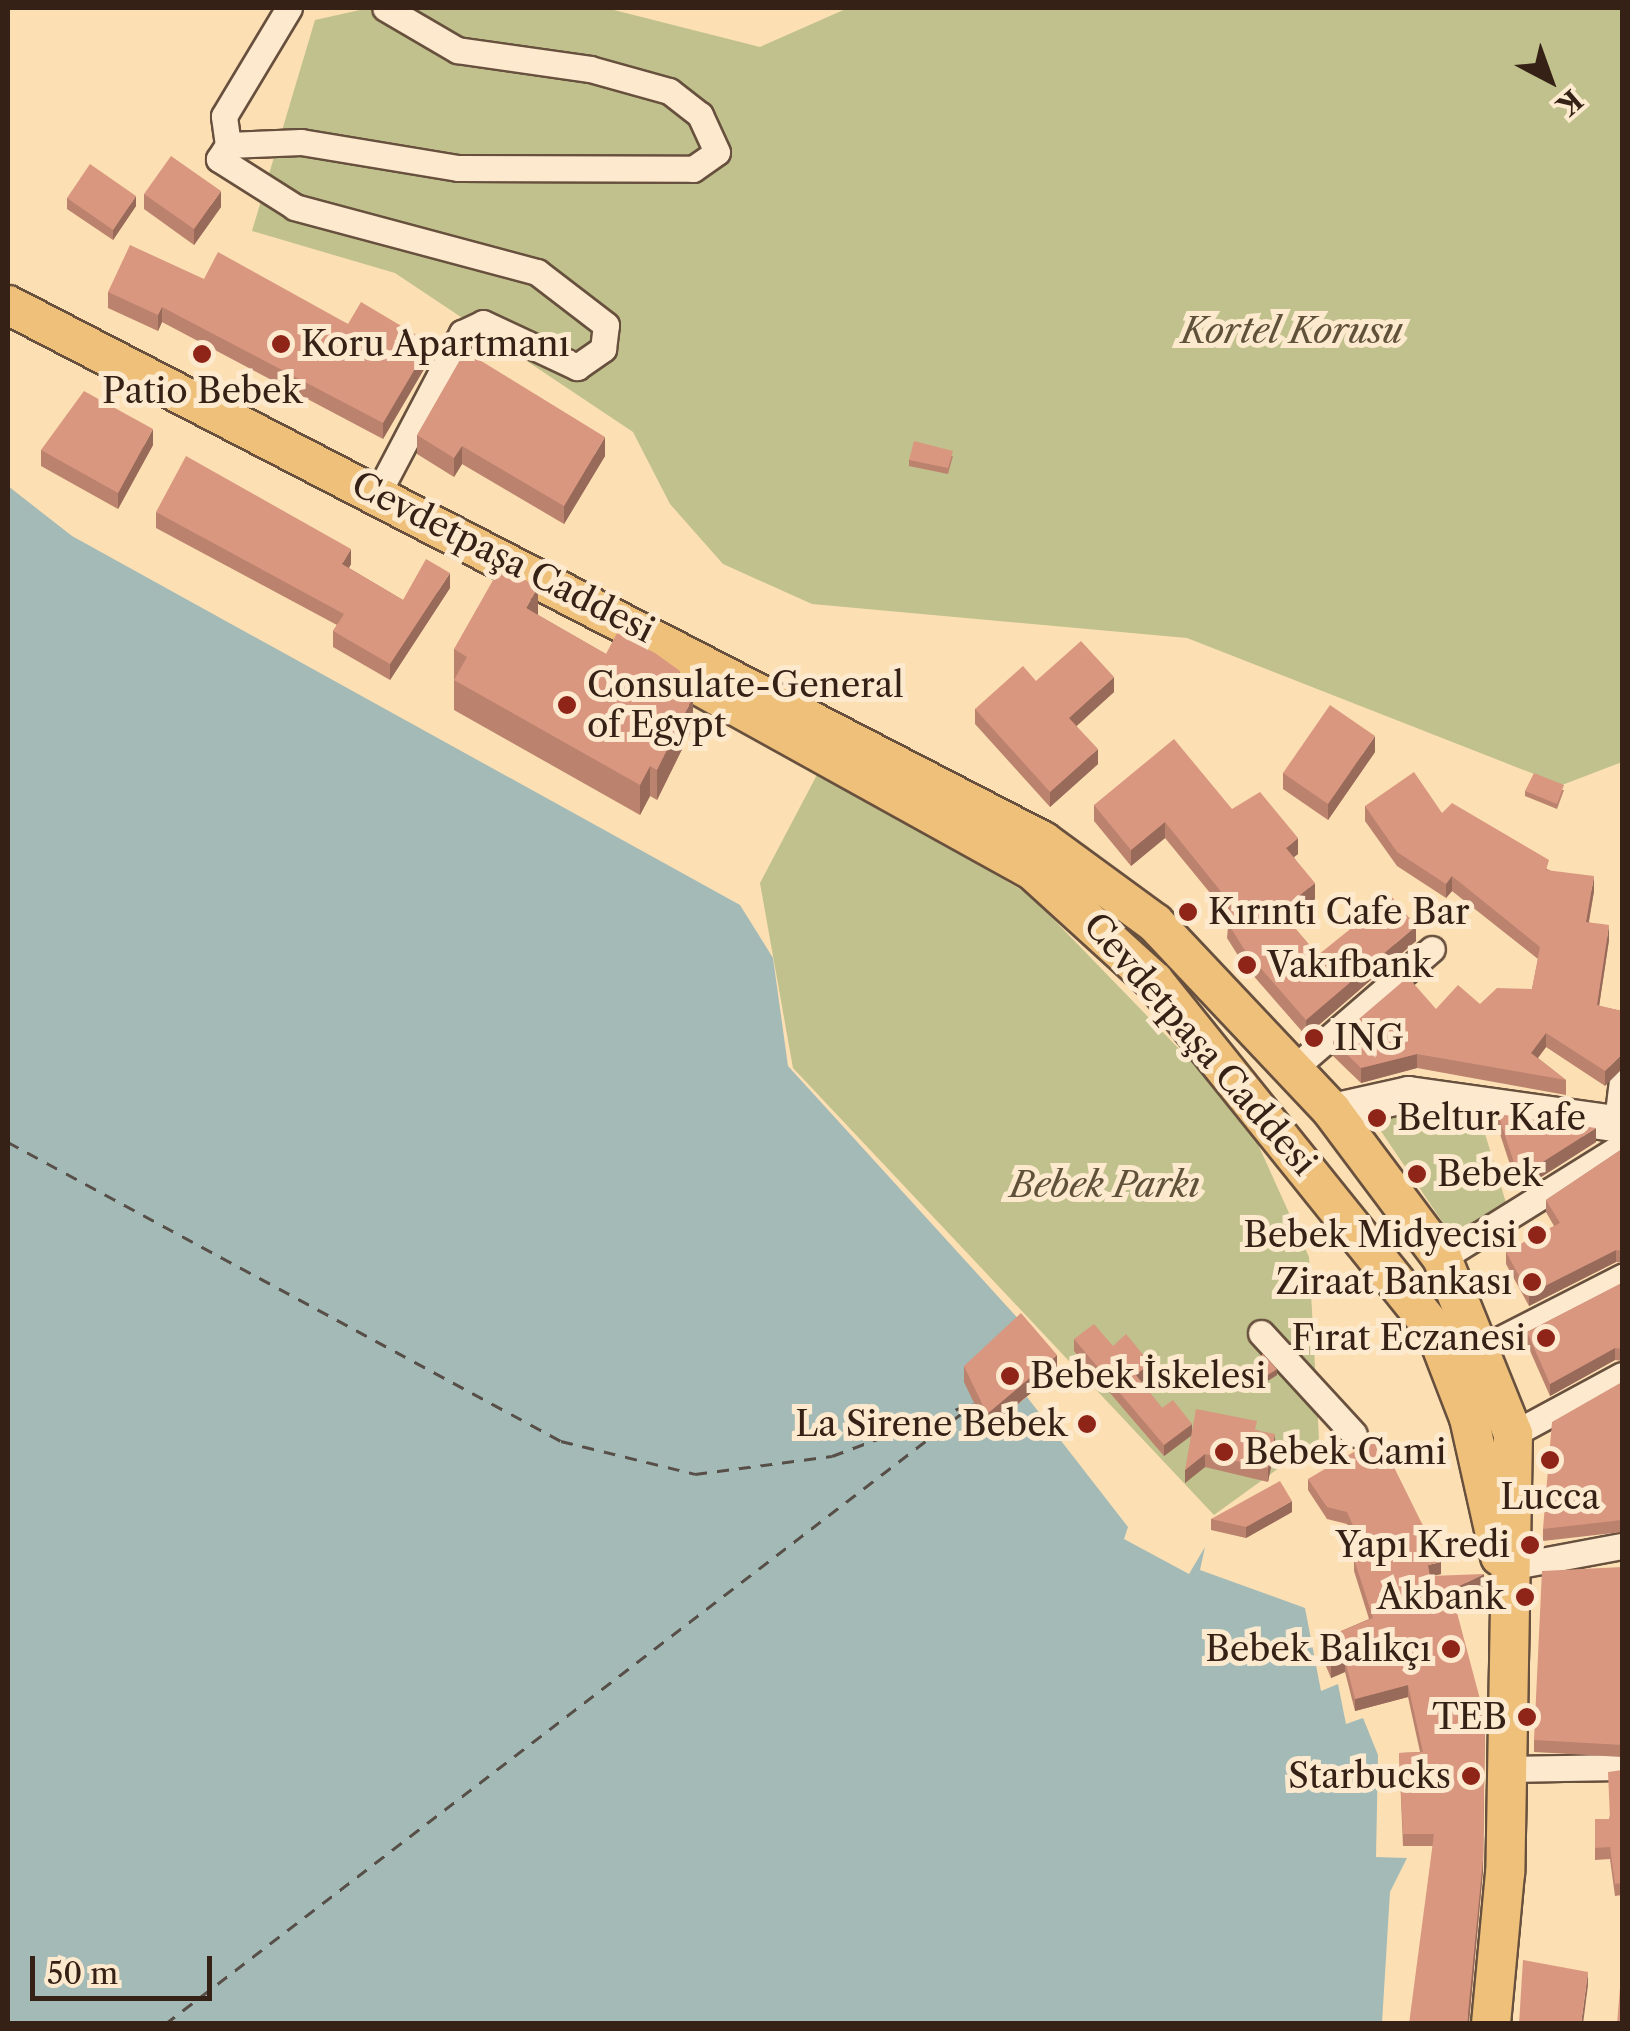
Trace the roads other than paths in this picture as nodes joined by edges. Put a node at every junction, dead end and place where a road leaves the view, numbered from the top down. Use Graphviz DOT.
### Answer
graph roads {
  1 [pos="289,8"];
  2 [pos="385,8"];
  3 [pos="228,145"];
  4 [pos="8,304"];
  5 [pos="8,333"];
  6 [pos="378,493"];
  7 [pos="1432,949"];
  8 [pos="1256,1024"];
  9 [pos="1222,1058"];
  10 [pos="1294,1068"];
  11 [pos="1622,1082"];
  12 [pos="1332,1111"];
  13 [pos="1621,1130"];
  14 [pos="1291,1146"];
  15 [pos="1436,1250"];
  16 [pos="1392,1270"];
  17 [pos="1622,1277"];
  18 [pos="1262,1333"];
  19 [pos="1484,1347"];
  20 [pos="1448,1360"];
  21 [pos="1622,1374"];
  22 [pos="1354,1434"];
  23 [pos="1513,1434"];
  24 [pos="1622,1546"];
  25 [pos="1504,1568"];
  26 [pos="1622,1766"];
  27 [pos="1505,1769"];
  28 [pos="1491,2024"];
  1 -- 3 [label="street"];
  2 -- 3 [label="street"];
  3 -- 6 [label="street"];
  4 -- 6 [label="main road, Cevdetpaşa Caddesi"];
  5 -- 9 [label="main road, Cevdetpaşa Caddesi"];
  6 -- 8 [label="main road, Cevdetpaşa Caddesi"];
  7 -- 10 [label="street"];
  8 -- 9 [label="main road"];
  8 -- 10 [label="main road, Cevdetpaşa Caddesi"];
  9 -- 14 [label="main road, Cevdetpaşa Caddesi"];
  10 -- 12 [label="main road, Cevdetpaşa Caddesi"];
  11 -- 13 [label="street"];
  12 -- 13 [label="street"];
  12 -- 14 [label="main road"];
  12 -- 15 [label="main road, Cevdetpaşa Caddesi"];
  13 -- 15 [label="street"];
  14 -- 16 [label="main road, Cevdetpaşa Caddesi"];
  15 -- 16 [label="main road"];
  15 -- 19 [label="main road, Cevdetpaşa Caddesi"];
  16 -- 20 [label="main road, Cevdetpaşa Caddesi"];
  17 -- 19 [label="street"];
  18 -- 22 [label="street"];
  19 -- 20 [label="main road"];
  19 -- 23 [label="main road, Cevdetpaşa Caddesi"];
  20 -- 25 [label="main road, Cevdetpaşa Caddesi"];
  21 -- 23 [label="street"];
  23 -- 25 [label="main road, Cevdetpaşa Caddesi"];
  24 -- 25 [label="street"];
  25 -- 27 [label="main road, Cevdetpaşa Caddesi"];
  26 -- 27 [label="street"];
  27 -- 28 [label="main road, Cevdetpaşa Caddesi"];
}
